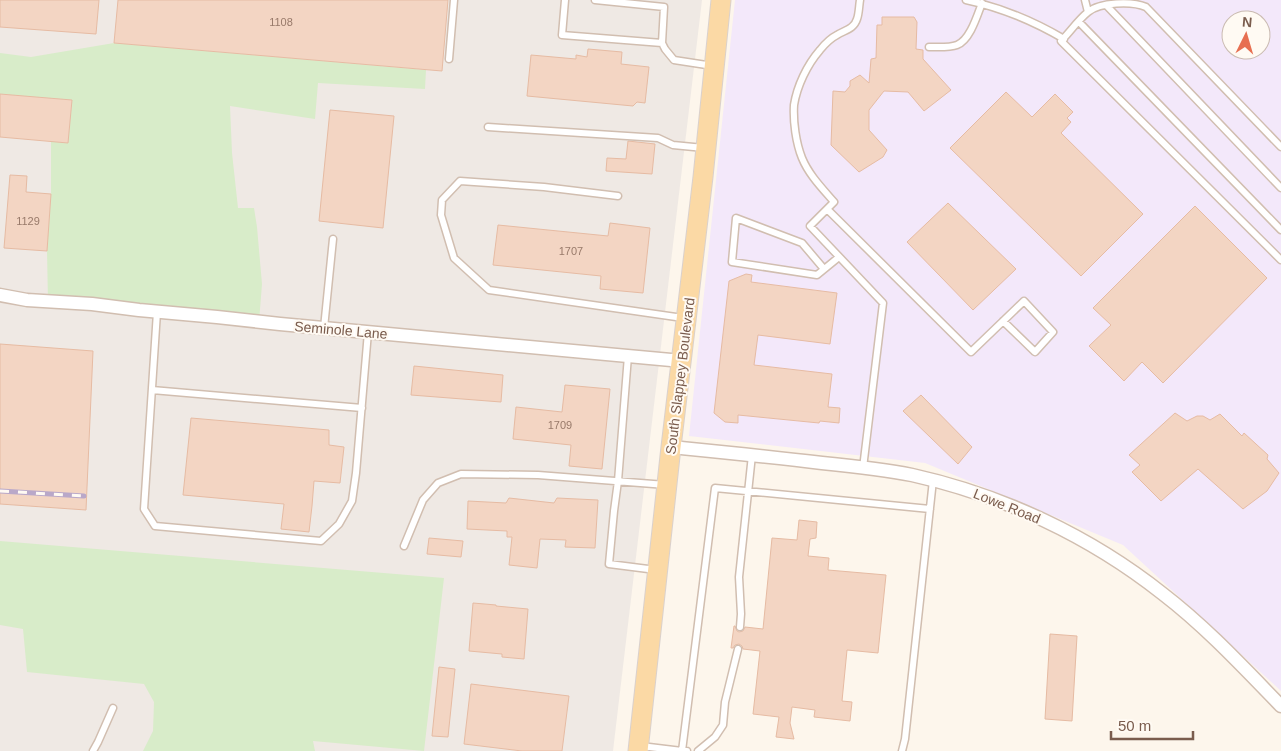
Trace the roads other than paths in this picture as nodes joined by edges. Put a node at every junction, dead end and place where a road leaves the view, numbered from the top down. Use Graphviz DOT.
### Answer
graph roads {
  1 [pos="454,0"];
  2 [pos="565,0"];
  3 [pos="594,0"];
  4 [pos="721,0"];
  5 [pos="860,0"];
  6 [pos="966,0"];
  7 [pos="1085,0"];
  8 [pos="982,3"];
  9 [pos="1106,5"];
  10 [pos="1088,12"];
  11 [pos="1079,22"];
  12 [pos="1064,39"];
  13 [pos="662,43"];
  14 [pos="928,47"];
  15 [pos="449,59"];
  16 [pos="714,66"];
  17 [pos="488,127"];
  18 [pos="1281,147"];
  19 [pos="706,148"];
  20 [pos="1281,188"];
  21 [pos="618,196"];
  22 [pos="827,209"];
  23 [pos="1281,230"];
  24 [pos="333,239"];
  25 [pos="839,257"];
  26 [pos="1281,260"];
  27 [pos="824,269"];
  28 [pos="0,295"];
  29 [pos="157,312"];
  30 [pos="687,318"];
  31 [pos="1003,321"];
  32 [pos="324,328"];
  33 [pos="368,332"];
  34 [pos="628,356"];
  35 [pos="682,361"];
  36 [pos="152,390"];
  37 [pos="362,408"];
  38 [pos="671,447"];
  39 [pos="752,455"];
  40 [pos="864,468"];
  41 [pos="933,480"];
  42 [pos="618,481"];
  43 [pos="667,485"];
  44 [pos="749,491"];
  45 [pos="930,509"];
  46 [pos="404,546"];
  47 [pos="658,570"];
  48 [pos="740,626"];
  49 [pos="738,649"];
  50 [pos="1281,706"];
  51 [pos="113,708"];
  52 [pos="638,748"];
  53 [pos="682,750"];
  54 [pos="93,751"];
  55 [pos="687,751"];
  56 [pos="698,751"];
  57 [pos="902,751"];
  1 -- 15 [label="lane"];
  2 -- 13 [label="lane"];
  3 -- 13 [label="lane"];
  4 -- 16 [label="main road, South Slappey Boulevard"];
  5 -- 22 [label="lane"];
  6 -- 8 [label="lane"];
  7 -- 10 [label="lane"];
  8 -- 12 [label="lane"];
  8 -- 14 [label="lane"];
  9 -- 10 [label="lane"];
  9 -- 18 [label="lane"];
  9 -- 20 [label="lane"];
  10 -- 11 [label="lane"];
  11 -- 12 [label="lane"];
  11 -- 23 [label="lane"];
  12 -- 26 [label="lane"];
  13 -- 16 [label="lane"];
  16 -- 19 [label="main road, South Slappey Boulevard"];
  17 -- 19 [label="lane"];
  19 -- 30 [label="main road, South Slappey Boulevard"];
  21 -- 30 [label="lane"];
  22 -- 25 [label="lane"];
  22 -- 31 [label="lane"];
  24 -- 32 [label="lane"];
  25 -- 27 [label="lane"];
  25 -- 40 [label="lane"];
  27 -- 27 [label="lane"];
  28 -- 29 [label="street, Seminole Lane"];
  29 -- 32 [label="street, Seminole Lane"];
  29 -- 36 [label="lane"];
  30 -- 35 [label="main road, South Slappey Boulevard"];
  31 -- 31 [label="lane"];
  32 -- 33 [label="street, Seminole Lane"];
  33 -- 34 [label="street, Seminole Lane"];
  33 -- 37 [label="lane"];
  34 -- 35 [label="street, Seminole Lane"];
  34 -- 42 [label="lane"];
  35 -- 38 [label="main road, South Slappey Boulevard"];
  36 -- 37 [label="lane"];
  36 -- 37 [label="lane"];
  38 -- 39 [label="street, Lowe Road"];
  38 -- 43 [label="main road, South Slappey Boulevard"];
  39 -- 40 [label="street, Lowe Road"];
  39 -- 44 [label="lane"];
  40 -- 41 [label="street, Lowe Road"];
  41 -- 45 [label="lane"];
  41 -- 50 [label="street, Lowe Road"];
  42 -- 43 [label="lane"];
  42 -- 46 [label="lane"];
  42 -- 47 [label="lane"];
  43 -- 47 [label="main road, South Slappey Boulevard"];
  44 -- 45 [label="lane"];
  44 -- 48 [label="lane"];
  44 -- 53 [label="lane"];
  45 -- 57 [label="lane"];
  47 -- 52 [label="main road, South Slappey Boulevard"];
  49 -- 56 [label="lane"];
  51 -- 54 [label="lane"];
  52 -- 53 [label="lane"];
  53 -- 55 [label="lane"];
}
